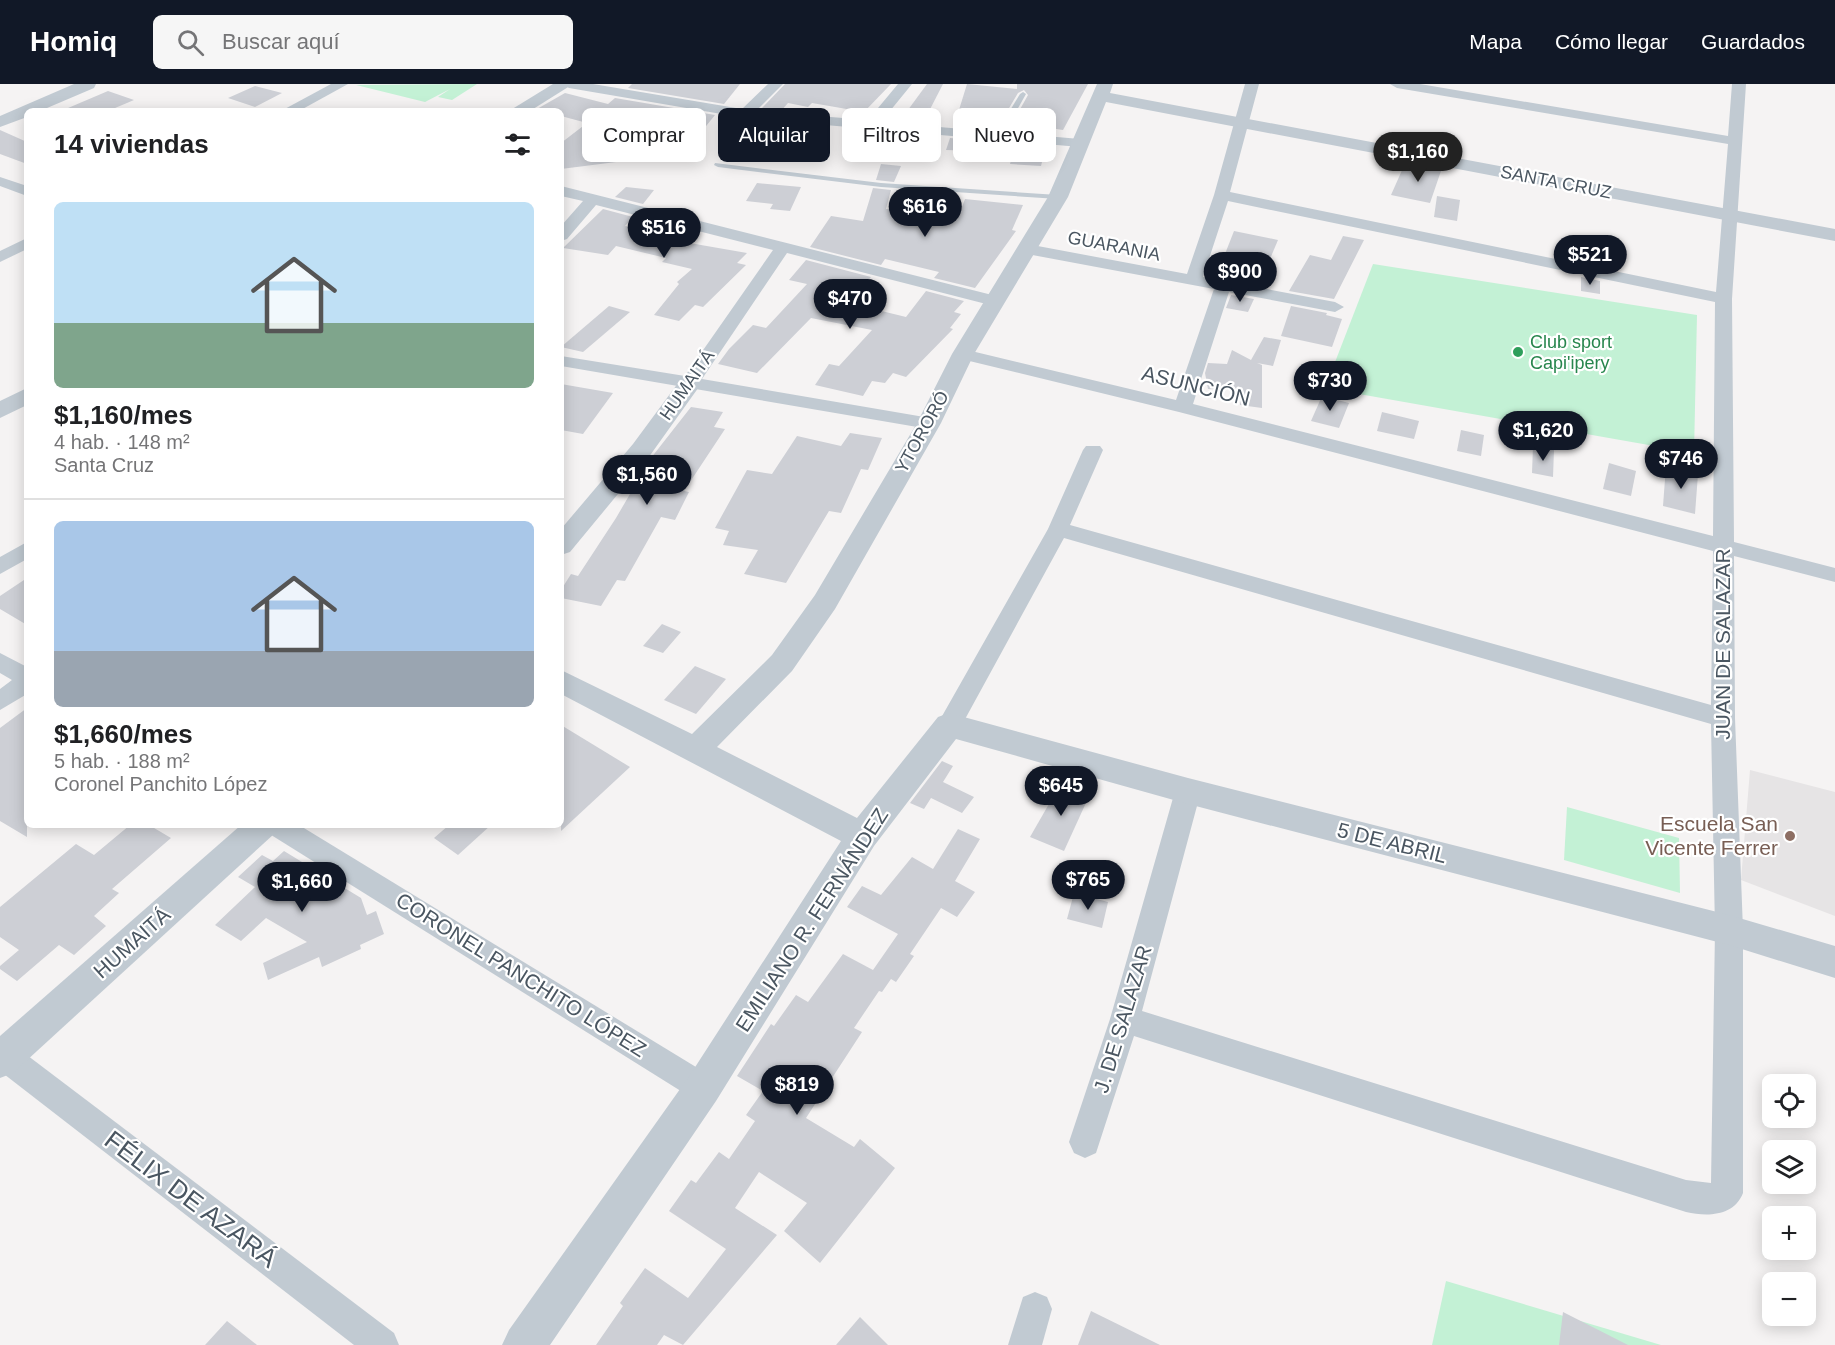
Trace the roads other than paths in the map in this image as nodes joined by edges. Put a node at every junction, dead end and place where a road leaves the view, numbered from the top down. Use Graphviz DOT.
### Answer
graph roads {
  1 [pos="88,84"];
  2 [pos="341,84"];
  3 [pos="567,84"];
  4 [pos="776,84"];
  5 [pos="905,84"];
  6 [pos="1252,84"];
  7 [pos="1397,84"];
  8 [pos="1739,84"];
  9 [pos="1102,90"];
  10 [pos="1023,94"];
  11 [pos="32,108"];
  12 [pos="294,108"];
  13 [pos="523,108"];
  14 [pos="751,108"];
  15 [pos="885,108"];
  16 [pos="1015,108"];
  17 [pos="718,109"];
  18 [pos="24,112"];
  19 [pos="0,122"];
  20 [pos="1240,123"];
  21 [pos="1056,141"];
  22 [pos="1736,141"];
  23 [pos="1080,143"];
  24 [pos="718,165"];
  25 [pos="0,181"];
  26 [pos="24,190"];
  27 [pos="564,192"];
  28 [pos="1222,195"];
  29 [pos="1058,197"];
  30 [pos="593,199"];
  31 [pos="1729,215"];
  32 [pos="564,233"];
  33 [pos="1835,235"];
  34 [pos="24,245"];
  35 [pos="784,246"];
  36 [pos="1027,249"];
  37 [pos="0,257"];
  38 [pos="1193,281"];
  39 [pos="1223,286"];
  40 [pos="1724,299"];
  41 [pos="994,301"];
  42 [pos="1335,307"];
  43 [pos="963,354"];
  44 [pos="564,363"];
  45 [pos="689,384"];
  46 [pos="24,397"];
  47 [pos="1183,407"];
  48 [pos="0,411"];
  49 [pos="928,423"];
  50 [pos="1093,450"];
  51 [pos="1058,529"];
  52 [pos="564,542"];
  53 [pos="1723,547"];
  54 [pos="24,551"];
  55 [pos="0,567"];
  56 [pos="1835,575"];
  57 [pos="0,662"];
  58 [pos="24,678"];
  59 [pos="24,682"];
  60 [pos="564,683"];
  61 [pos="0,701"];
  62 [pos="1723,718"];
  63 [pos="949,725"];
  64 [pos="695,750"];
  65 [pos="1188,791"];
  66 [pos="260,828"];
  67 [pos="282,828"];
  68 [pos="862,836"];
  69 [pos="1729,930"];
  70 [pos="1835,962"];
  71 [pos="1125,1019"];
  72 [pos="1,1057"];
  73 [pos="703,1088"];
  74 [pos="1085,1142"];
  75 [pos="1035,1309"];
  76 [pos="382,1345"];
  77 [pos="524,1345"];
  78 [pos="1025,1345"];
  1 -- 11 [label="street"];
  2 -- 12 [label="street"];
  3 -- 13 [label="street"];
  3 -- 17 [label="street"];
  4 -- 14 [label="street"];
  5 -- 15 [label="street"];
  6 -- 20 [label="street"];
  7 -- 22 [label="street"];
  8 -- 22 [label="street, JUAN DE SALAZAR"];
  9 -- 20 [label="street, SANTA CRUZ"];
  9 -- 23 [label="street, YTORORÓ"];
  10 -- 16 [label="lane"];
  18 -- 19 [label="street"];
  20 -- 28 [label="street"];
  20 -- 31 [label="street, SANTA CRUZ"];
  21 -- 23 [label="street"];
  22 -- 31 [label="street, JUAN DE SALAZAR"];
  23 -- 29 [label="street, YTORORÓ"];
  24 -- 29 [label="lane"];
  25 -- 26 [label="street"];
  27 -- 30 [label="street"];
  28 -- 38 [label="street"];
  28 -- 40 [label="street"];
  29 -- 36 [label="street, YTORORÓ"];
  30 -- 32 [label="street"];
  30 -- 35 [label="street"];
  31 -- 33 [label="street, SANTA CRUZ"];
  31 -- 40 [label="street, JUAN DE SALAZAR"];
  34 -- 37 [label="street"];
  35 -- 41 [label="street"];
  35 -- 45 [label="street, HUMAITÁ"];
  36 -- 38 [label="street, GUARANIA"];
  36 -- 41 [label="street, YTORORÓ"];
  38 -- 39 [label="street, GUARANIA"];
  39 -- 42 [label="street, GUARANIA"];
  39 -- 47 [label="street"];
  40 -- 53 [label="street, JUAN DE SALAZAR"];
  41 -- 43 [label="street, YTORORÓ"];
  43 -- 47 [label="street, ASUNCIÓN"];
  43 -- 49 [label="street, YTORORÓ"];
  44 -- 45 [label="street"];
  45 -- 49 [label="street"];
  45 -- 52 [label="street, HUMAITÁ"];
  46 -- 48 [label="street"];
  47 -- 53 [label="street, ASUNCIÓN"];
  49 -- 64 [label="street, YTORORÓ"];
  50 -- 51 [label="street, EMILIANO R. FERNÁNDEZ"];
  51 -- 62 [label="street"];
  51 -- 63 [label="street, EMILIANO R. FERNÁNDEZ"];
  53 -- 56 [label="street, ASUNCIÓN"];
  53 -- 62 [label="street, JUAN DE SALAZAR"];
  54 -- 55 [label="street"];
  57 -- 58 [label="street"];
  59 -- 61 [label="street"];
  60 -- 64 [label="street"];
  62 -- 69 [label="street, JUAN DE SALAZAR"];
  63 -- 65 [label="street, 5 DE ABRIL"];
  63 -- 68 [label="street, EMILIANO R. FERNÁNDEZ"];
  64 -- 68 [label="street"];
  65 -- 69 [label="street, 5 DE ABRIL"];
  65 -- 71 [label="street, J. DE SALAZAR"];
  66 -- 72 [label="street, HUMAITÁ"];
  67 -- 73 [label="street, CORONEL PANCHITO LÓPEZ"];
  68 -- 73 [label="street, EMILIANO R. FERNÁNDEZ"];
  69 -- 70 [label="street, 5 DE ABRIL"];
  69 -- 71 [label="street, JUAN DE SALAZAR"];
  71 -- 74 [label="street, J. DE SALAZAR"];
  72 -- 76 [label="street, FÉLIX DE AZARÁ"];
  73 -- 77 [label="street, EMILIANO R. FERNÁNDEZ"];
  75 -- 78 [label="street"];
}
